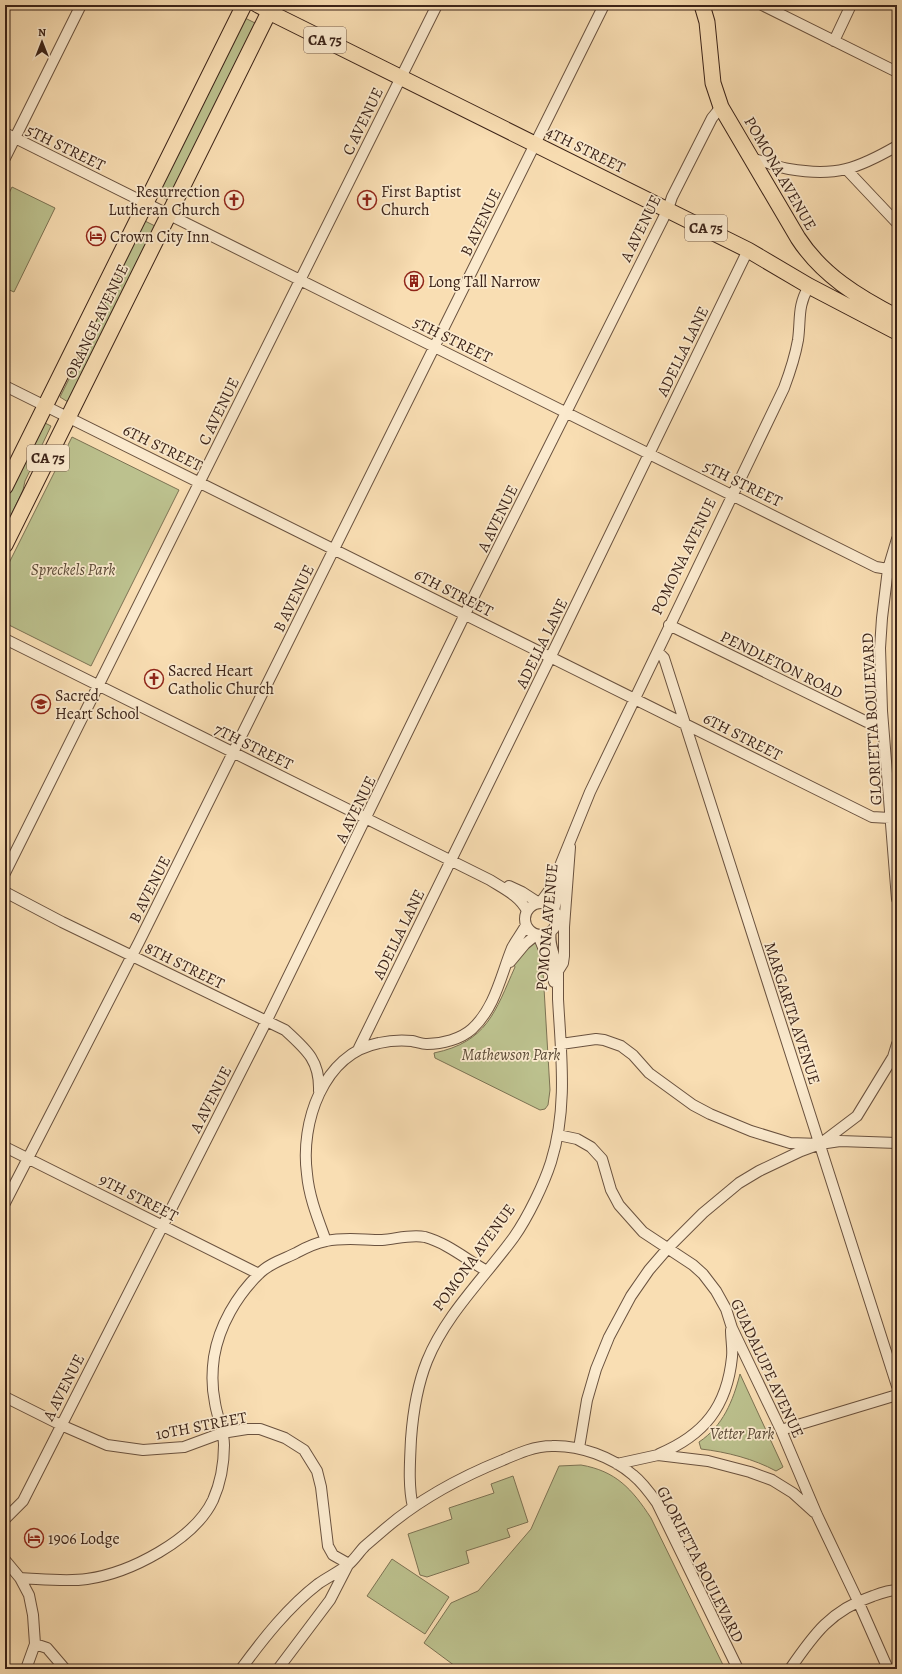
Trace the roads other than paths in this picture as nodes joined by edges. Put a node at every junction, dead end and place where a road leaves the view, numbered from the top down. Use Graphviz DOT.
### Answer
graph roads {
  1 [pos="81,5"];
  2 [pos="244,5"];
  3 [pos="437,5"];
  4 [pos="604,5"];
  5 [pos="702,5"];
  6 [pos="851,5"];
  7 [pos="766,6"];
  8 [pos="266,7"];
  9 [pos="834,40"];
  10 [pos="897,72"];
  11 [pos="401,77"];
  12 [pos="721,107"];
  13 [pos="5,133"];
  14 [pos="15,138"];
  15 [pos="535,144"];
  16 [pos="897,146"];
  17 [pos="5,158"];
  18 [pos="751,159"];
  19 [pos="847,170"];
  20 [pos="145,203"];
  21 [pos="668,209"];
  22 [pos="169,215"];
  23 [pos="897,223"];
  24 [pos="748,250"];
  25 [pos="300,280"];
  26 [pos="809,286"];
  27 [pos="897,317"];
  28 [pos="897,332"];
  29 [pos="435,347"];
  30 [pos="5,386"];
  31 [pos="45,406"];
  32 [pos="566,412"];
  33 [pos="68,417"];
  34 [pos="649,453"];
  35 [pos="199,482"];
  36 [pos="5,487"];
  37 [pos="733,495"];
  38 [pos="897,539"];
  39 [pos="5,545"];
  40 [pos="334,549"];
  41 [pos="888,569"];
  42 [pos="466,615"];
  43 [pos="669,625"];
  44 [pos="5,639"];
  45 [pos="658,652"];
  46 [pos="551,656"];
  47 [pos="98,685"];
  48 [pos="635,698"];
  49 [pos="684,724"];
  50 [pos="883,725"];
  51 [pos="234,753"];
  52 [pos="367,818"];
  53 [pos="890,818"];
  54 [pos="571,836"];
  55 [pos="451,860"];
  56 [pos="5,873"];
  57 [pos="490,880"];
  58 [pos="5,892"];
  59 [pos="897,899"];
  60 [pos="539,903"];
  61 [pos="554,910"];
  62 [pos="527,911"];
  63 [pos="526,925"];
  64 [pos="551,931"];
  65 [pos="537,935"];
  66 [pos="132,956"];
  67 [pos="505,968"];
  68 [pos="558,971"];
  69 [pos="558,998"];
  70 [pos="266,1022"];
  71 [pos="562,1044"];
  72 [pos="897,1044"];
  73 [pos="359,1048"];
  74 [pos="319,1093"];
  75 [pos="558,1136"];
  76 [pos="897,1143"];
  77 [pos="820,1144"];
  78 [pos="5,1147"];
  79 [pos="27,1158"];
  80 [pos="5,1203"];
  81 [pos="164,1226"];
  82 [pos="326,1241"];
  83 [pos="668,1248"];
  84 [pos="487,1271"];
  85 [pos="259,1274"];
  86 [pos="726,1309"];
  87 [pos="897,1386"];
  88 [pos="897,1394"];
  89 [pos="5,1397"];
  90 [pos="61,1424"];
  91 [pos="781,1430"];
  92 [pos="222,1433"];
  93 [pos="579,1448"];
  94 [pos="658,1455"];
  95 [pos="617,1464"];
  96 [pos="413,1507"];
  97 [pos="817,1516"];
  98 [pos="5,1519"];
  99 [pos="5,1560"];
  100 [pos="349,1564"];
  101 [pos="20,1578"];
  102 [pos="897,1590"];
  103 [pos="858,1601"];
  104 [pos="35,1644"];
  105 [pos="26,1669"];
  106 [pos="65,1669"];
  107 [pos="240,1669"];
  108 [pos="278,1669"];
  109 [pos="738,1669"];
  110 [pos="790,1669"];
  111 [pos="888,1669"];
  1 -- 14 [label="street"];
  2 -- 20 [label="highway, ORANGE AVENUE / CA 75"];
  3 -- 11 [label="street, C AVENUE"];
  4 -- 15 [label="street, B AVENUE"];
  5 -- 12 [label="highway, POMONA AVENUE"];
  6 -- 9 [label="street"];
  7 -- 9 [label="street"];
  8 -- 11 [label="highway, 4TH STREET / CA 75"];
  8 -- 22 [label="highway, ORANGE AVENUE / CA 75"];
  9 -- 10 [label="street"];
  11 -- 15 [label="highway, 4TH STREET / CA 75"];
  11 -- 25 [label="street, C AVENUE"];
  12 -- 18 [label="highway, POMONA AVENUE"];
  12 -- 21 [label="street, A AVENUE"];
  13 -- 14 [label="street, 5TH STREET"];
  14 -- 17 [label="street"];
  14 -- 20 [label="street, 5TH STREET"];
  15 -- 21 [label="highway, 4TH STREET / CA 75"];
  15 -- 29 [label="street, B AVENUE"];
  16 -- 19 [label="street"];
  18 -- 19 [label="street"];
  18 -- 27 [label="highway, POMONA AVENUE"];
  19 -- 23 [label="street"];
  20 -- 22 [label="street, 5TH STREET"];
  20 -- 31 [label="highway, ORANGE AVENUE / CA 75"];
  21 -- 24 [label="highway, 4TH STREET / CA 75"];
  21 -- 32 [label="street, A AVENUE"];
  22 -- 25 [label="street, 5TH STREET"];
  22 -- 33 [label="highway, ORANGE AVENUE / CA 75"];
  24 -- 26 [label="highway, 4TH STREET / CA 75"];
  24 -- 34 [label="street, ADELLA LANE"];
  25 -- 29 [label="street, 5TH STREET"];
  25 -- 35 [label="street, C AVENUE"];
  26 -- 28 [label="highway, 4TH STREET / CA 75"];
  26 -- 37 [label="street, POMONA AVENUE"];
  29 -- 32 [label="street, 5TH STREET"];
  29 -- 40 [label="street, B AVENUE"];
  30 -- 31 [label="street, 6TH STREET"];
  31 -- 33 [label="street, 6TH STREET"];
  31 -- 36 [label="highway, ORANGE AVENUE / CA 75"];
  32 -- 34 [label="street, 5TH STREET"];
  32 -- 42 [label="street, A AVENUE"];
  33 -- 35 [label="street, 6TH STREET"];
  33 -- 39 [label="highway, ORANGE AVENUE / CA 75"];
  34 -- 37 [label="street, 5TH STREET"];
  34 -- 46 [label="street, ADELLA LANE"];
  35 -- 40 [label="street, 6TH STREET"];
  35 -- 47 [label="street, C AVENUE"];
  37 -- 41 [label="street, 5TH STREET"];
  37 -- 43 [label="street, POMONA AVENUE"];
  38 -- 41 [label="street, GLORIETTA BOULEVARD"];
  40 -- 42 [label="street, 6TH STREET"];
  40 -- 51 [label="street, B AVENUE"];
  41 -- 50 [label="street, GLORIETTA BOULEVARD"];
  42 -- 46 [label="street, 6TH STREET"];
  42 -- 52 [label="street, A AVENUE"];
  43 -- 45 [label="street, POMONA AVENUE"];
  43 -- 50 [label="street, PENDLETON ROAD"];
  44 -- 47 [label="street, 7TH STREET"];
  45 -- 48 [label="street, POMONA AVENUE"];
  45 -- 49 [label="street, MARGARITA AVENUE"];
  46 -- 48 [label="street, 6TH STREET"];
  46 -- 55 [label="street, ADELLA LANE"];
  47 -- 51 [label="street, 7TH STREET"];
  47 -- 56 [label="street, C AVENUE"];
  48 -- 49 [label="street, 6TH STREET"];
  48 -- 54 [label="street, POMONA AVENUE"];
  49 -- 53 [label="street, 6TH STREET"];
  49 -- 77 [label="street, MARGARITA AVENUE"];
  50 -- 53 [label="street, GLORIETTA BOULEVARD"];
  51 -- 52 [label="street, 7TH STREET"];
  51 -- 66 [label="street, B AVENUE"];
  52 -- 55 [label="street, 7TH STREET"];
  52 -- 70 [label="street, A AVENUE"];
  53 -- 59 [label="street, GLORIETTA BOULEVARD"];
  54 -- 60 [label="street, POMONA AVENUE"];
  54 -- 61 [label="street"];
  54 -- 68 [label="street, POMONA AVENUE"];
  55 -- 57 [label="street, 7TH STREET"];
  55 -- 73 [label="street, ADELLA LANE"];
  57 -- 60 [label="street, 7TH STREET"];
  57 -- 62 [label="street, 7TH STREET"];
  58 -- 66 [label="street, 8TH STREET"];
  60 -- 61 [label="street, POMONA AVENUE"];
  60 -- 62 [label="street, POMONA AVENUE"];
  61 -- 64 [label="street, POMONA AVENUE"];
  62 -- 63 [label="street, POMONA AVENUE"];
  63 -- 65 [label="street, POMONA AVENUE"];
  63 -- 67 [label="street"];
  64 -- 65 [label="street, POMONA AVENUE"];
  64 -- 68 [label="street"];
  65 -- 67 [label="street"];
  65 -- 69 [label="street"];
  66 -- 70 [label="street, 8TH STREET"];
  66 -- 79 [label="street, B AVENUE"];
  67 -- 73 [label="street"];
  68 -- 69 [label="street, POMONA AVENUE"];
  69 -- 71 [label="street, POMONA AVENUE"];
  70 -- 74 [label="street, 8TH STREET"];
  70 -- 81 [label="street, A AVENUE"];
  71 -- 75 [label="street, POMONA AVENUE"];
  71 -- 77 [label="street"];
  72 -- 77 [label="street"];
  73 -- 74 [label="street"];
  74 -- 82 [label="street"];
  75 -- 83 [label="street, GUADALUPE AVENUE"];
  75 -- 84 [label="street, POMONA AVENUE"];
  76 -- 77 [label="street"];
  77 -- 83 [label="street"];
  77 -- 87 [label="street, MARGARITA AVENUE"];
  78 -- 79 [label="street, 9TH STREET"];
  79 -- 80 [label="street, B AVENUE"];
  79 -- 81 [label="street, 9TH STREET"];
  81 -- 85 [label="street, 9TH STREET"];
  81 -- 90 [label="street, A AVENUE"];
  82 -- 84 [label="street"];
  82 -- 85 [label="street"];
  83 -- 86 [label="street, GUADALUPE AVENUE"];
  83 -- 93 [label="street"];
  84 -- 96 [label="street, POMONA AVENUE"];
  85 -- 92 [label="street"];
  86 -- 91 [label="street, GUADALUPE AVENUE"];
  86 -- 94 [label="street"];
  88 -- 91 [label="street"];
  89 -- 90 [label="street, 10TH STREET"];
  90 -- 92 [label="street, 10TH STREET"];
  90 -- 98 [label="street, A AVENUE"];
  91 -- 97 [label="street, GUADALUPE AVENUE"];
  92 -- 100 [label="street, 10TH STREET"];
  92 -- 101 [label="street"];
  93 -- 95 [label="street, GLORIETTA BOULEVARD"];
  93 -- 96 [label="street, GLORIETTA BOULEVARD"];
  94 -- 95 [label="street"];
  94 -- 97 [label="street"];
  95 -- 109 [label="street, GLORIETTA BOULEVARD"];
  96 -- 100 [label="street, GLORIETTA BOULEVARD"];
  97 -- 103 [label="street, GUADALUPE AVENUE"];
  99 -- 101 [label="street"];
  100 -- 107 [label="street, GLORIETTA BOULEVARD"];
  100 -- 108 [label="street"];
  101 -- 104 [label="street"];
  102 -- 103 [label="street"];
  103 -- 110 [label="street"];
  103 -- 111 [label="street, GUADALUPE AVENUE"];
  104 -- 105 [label="street"];
  104 -- 106 [label="street"];
}
